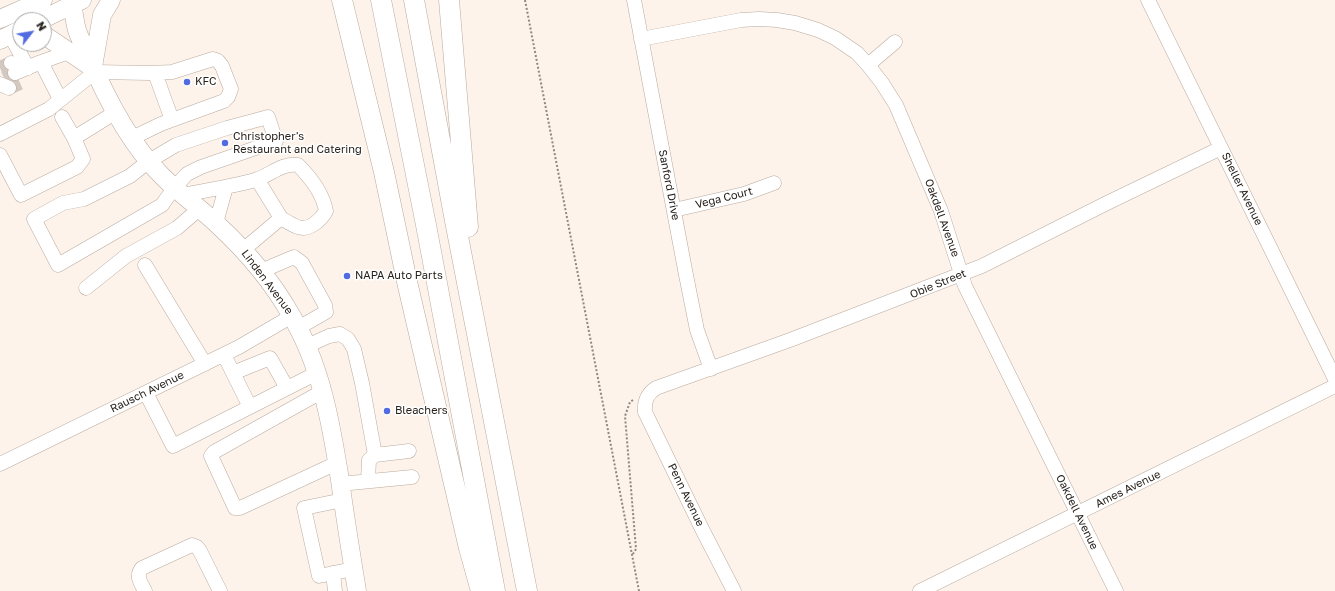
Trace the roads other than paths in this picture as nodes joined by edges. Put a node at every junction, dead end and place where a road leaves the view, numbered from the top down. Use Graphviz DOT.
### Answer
graph roads {
  1 [pos="24,0"];
  2 [pos="43,0"];
  3 [pos="111,0"];
  4 [pos="342,0"];
  5 [pos="381,0"];
  6 [pos="414,0"];
  7 [pos="449,0"];
  8 [pos="634,0"];
  9 [pos="1148,0"];
  10 [pos="75,2"];
  11 [pos="52,14"];
  12 [pos="4,17"];
  13 [pos="641,39"];
  14 [pos="52,40"];
  15 [pos="895,42"];
  16 [pos="12,52"];
  17 [pos="69,52"];
  18 [pos="41,62"];
  19 [pos="868,65"];
  20 [pos="94,70"];
  21 [pos="155,73"];
  22 [pos="11,77"];
  23 [pos="60,99"];
  24 [pos="116,112"];
  25 [pos="62,117"];
  26 [pos="172,120"];
  27 [pos="0,134"];
  28 [pos="74,138"];
  29 [pos="132,138"];
  30 [pos="1221,148"];
  31 [pos="0,155"];
  32 [pos="149,161"];
  33 [pos="257,180"];
  34 [pos="774,183"];
  35 [pos="226,187"];
  36 [pos="178,191"];
  37 [pos="199,209"];
  38 [pos="674,210"];
  39 [pos="281,218"];
  40 [pos="216,223"];
  41 [pos="243,250"];
  42 [pos="145,265"];
  43 [pos="261,271"];
  44 [pos="961,274"];
  45 [pos="86,288"];
  46 [pos="295,322"];
  47 [pos="307,346"];
  48 [pos="224,355"];
  49 [pos="205,364"];
  50 [pos="711,369"];
  51 [pos="233,373"];
  52 [pos="317,373"];
  53 [pos="1335,379"];
  54 [pos="1335,386"];
  55 [pos="287,388"];
  56 [pos="323,391"];
  57 [pos="146,393"];
  58 [pos="646,398"];
  59 [pos="250,407"];
  60 [pos="491,408"];
  61 [pos="409,451"];
  62 [pos="374,455"];
  63 [pos="337,463"];
  64 [pos="0,464"];
  65 [pos="412,477"];
  66 [pos="368,481"];
  67 [pos="341,492"];
  68 [pos="1078,514"];
  69 [pos="353,569"];
  70 [pos="333,573"];
  71 [pos="145,591"];
  72 [pos="220,591"];
  73 [pos="335,591"];
  74 [pos="356,591"];
  75 [pos="481,591"];
  76 [pos="495,591"];
  77 [pos="527,591"];
  78 [pos="734,591"];
  79 [pos="920,591"];
  80 [pos="1116,591"];
  1 -- 12 [label="main road"];
  2 -- 12 [label="main road"];
  3 -- 20 [label="main road"];
  4 -- 75 [label="highway"];
  5 -- 76 [label="highway"];
  6 -- 60 [label="highway"];
  7 -- 60 [label="highway"];
  8 -- 13 [label="street, Sanford Drive"];
  9 -- 30 [label="street, Sheller Avenue"];
  10 -- 11 [label="main road"];
  10 -- 20 [label="main road, Linden Avenue"];
  13 -- 19 [label="street, Oakdell Avenue"];
  13 -- 38 [label="street, Sanford Drive"];
  14 -- 17 [label="main road"];
  15 -- 19 [label="street"];
  16 -- 22 [label="street"];
  17 -- 18 [label="street"];
  17 -- 20 [label="main road"];
  18 -- 22 [label="street"];
  18 -- 23 [label="street"];
  19 -- 44 [label="street, Oakdell Avenue"];
  20 -- 21 [label="street"];
  20 -- 23 [label="street"];
  20 -- 24 [label="main road, Linden Avenue"];
  21 -- 26 [label="street"];
  21 -- 26 [label="street"];
  23 -- 27 [label="street"];
  24 -- 28 [label="street"];
  24 -- 29 [label="main road, Linden Avenue"];
  25 -- 28 [label="street"];
  26 -- 29 [label="street"];
  28 -- 31 [label="street"];
  29 -- 32 [label="main road, Linden Avenue"];
  30 -- 44 [label="street, Obie Street"];
  30 -- 53 [label="street, Sheller Avenue"];
  32 -- 36 [label="main road, Linden Avenue"];
  32 -- 36 [label="street"];
  32 -- 36 [label="street"];
  33 -- 35 [label="street"];
  33 -- 39 [label="street"];
  33 -- 39 [label="street"];
  34 -- 38 [label="street, Vega Court"];
  35 -- 36 [label="street"];
  35 -- 40 [label="street"];
  36 -- 37 [label="main road, Linden Avenue"];
  37 -- 40 [label="main road, Linden Avenue"];
  37 -- 45 [label="street"];
  38 -- 50 [label="street, Sanford Drive"];
  39 -- 41 [label="street"];
  40 -- 41 [label="main road, Linden Avenue"];
  41 -- 43 [label="main road, Linden Avenue"];
  42 -- 49 [label="street"];
  43 -- 46 [label="main road, Linden Avenue"];
  43 -- 46 [label="street, Rausch Avenue"];
  44 -- 50 [label="street, Obie Street"];
  44 -- 68 [label="street, Oakdell Avenue"];
  46 -- 47 [label="main road, Linden Avenue"];
  46 -- 48 [label="street, Rausch Avenue"];
  47 -- 52 [label="main road, Linden Avenue"];
  47 -- 62 [label="street"];
  48 -- 49 [label="street, Rausch Avenue"];
  48 -- 51 [label="street"];
  49 -- 57 [label="street, Rausch Avenue"];
  50 -- 58 [label="street, Obie Street"];
  51 -- 55 [label="street"];
  51 -- 59 [label="street"];
  52 -- 55 [label="street"];
  52 -- 56 [label="main road, Linden Avenue"];
  54 -- 68 [label="street, Ames Avenue"];
  55 -- 59 [label="street"];
  56 -- 63 [label="main road, Linden Avenue"];
  56 -- 63 [label="street"];
  57 -- 59 [label="street"];
  57 -- 64 [label="street, Rausch Avenue"];
  58 -- 78 [label="street, Penn Avenue"];
  60 -- 77 [label="highway"];
  61 -- 62 [label="street"];
  62 -- 66 [label="street"];
  63 -- 67 [label="main road, Linden Avenue"];
  65 -- 66 [label="street"];
  66 -- 67 [label="street"];
  67 -- 69 [label="main road, Linden Avenue"];
  67 -- 70 [label="street"];
  68 -- 79 [label="street, Ames Avenue"];
  68 -- 80 [label="street, Oakdell Avenue"];
  69 -- 70 [label="street"];
  69 -- 74 [label="main road, Linden Avenue"];
  70 -- 73 [label="street"];
  71 -- 72 [label="street"];
}
